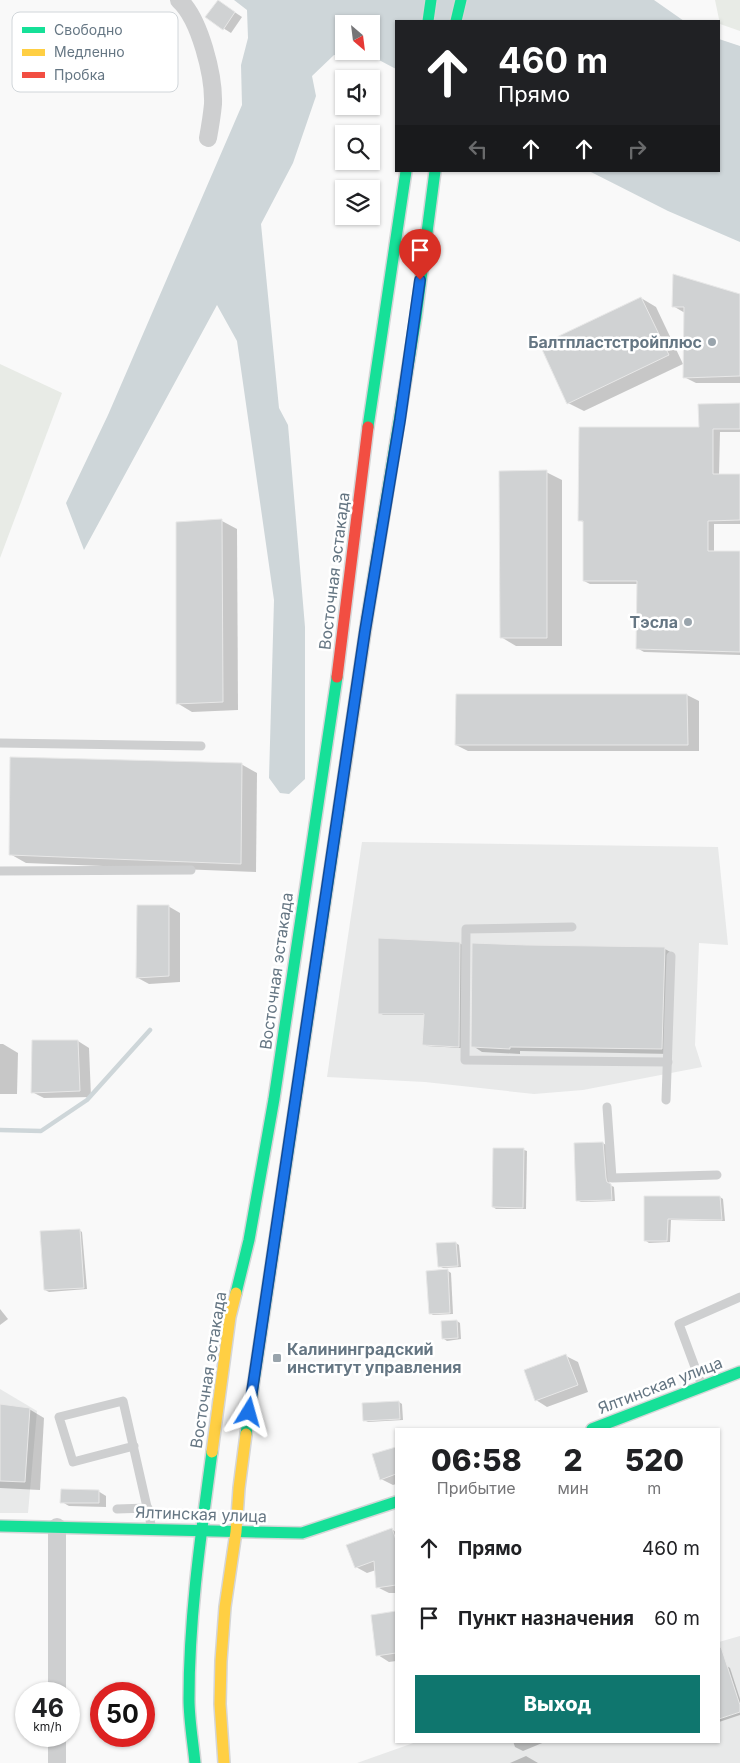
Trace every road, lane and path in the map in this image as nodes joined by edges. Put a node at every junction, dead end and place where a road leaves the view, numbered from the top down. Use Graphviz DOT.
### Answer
graph roads {
  1 [pos="179,0"];
  2 [pos="431,0"];
  3 [pos="452,0"];
  4 [pos="461,0"];
  5 [pos="428,20"];
  6 [pos="454,20"];
  7 [pos="454,20"];
  8 [pos="208,138"];
  9 [pos="406,172"];
  10 [pos="435,172"];
  11 [pos="0,743"];
  12 [pos="201,746"];
  13 [pos="191,870"];
  14 [pos="0,871"];
  15 [pos="572,927"];
  16 [pos="671,956"];
  17 [pos="668,1062"];
  18 [pos="666,1100"];
  19 [pos="607,1107"];
  20 [pos="717,1175"];
  21 [pos="740,1296"];
  22 [pos="740,1372"];
  23 [pos="702,1387"];
  24 [pos="595,1428"];
  25 [pos="134,1446"];
  26 [pos="395,1502"];
  27 [pos="148,1508"];
  28 [pos="116,1509"];
  29 [pos="0,1526"];
  30 [pos="57,1527"];
  31 [pos="152,1529"];
  32 [pos="201,1530"];
  33 [pos="236,1532"];
  34 [pos="57,1682"];
  35 [pos="57,1747"];
  36 [pos="57,1763"];
  37 [pos="195,1763"];
  38 [pos="224,1763"];
  1 -- 8 [label="street"];
  2 -- 5 [label="main road"];
  3 -- 6 [label="main road"];
  4 -- 7 [label="main road"];
  9 -- 32 [label="main road, Восточная эстакада"];
  10 -- 33 [label="main road"];
  11 -- 12 [label="lane"];
  13 -- 14 [label="lane"];
  15 -- 17 [label="lane"];
  16 -- 17 [label="lane"];
  17 -- 18 [label="lane"];
  19 -- 20 [label="lane"];
  21 -- 23 [label="lane"];
  22 -- 23 [label="main road, Ялтинская улица"];
  23 -- 24 [label="main road, Ялтинская улица"];
  25 -- 25 [label="lane"];
  25 -- 27 [label="lane"];
  26 -- 33 [label="main road, Ялтинская улица"];
  27 -- 28 [label="lane"];
  27 -- 31 [label="lane"];
  29 -- 30 [label="main road, Ялтинская улица"];
  30 -- 31 [label="main road, Ялтинская улица"];
  30 -- 34 [label="street"];
  31 -- 32 [label="main road, Ялтинская улица"];
  32 -- 33 [label="main road, Ялтинская улица"];
  32 -- 37 [label="main road, Восточная эстакада"];
  33 -- 38 [label="main road"];
  35 -- 36 [label="street"];
}
